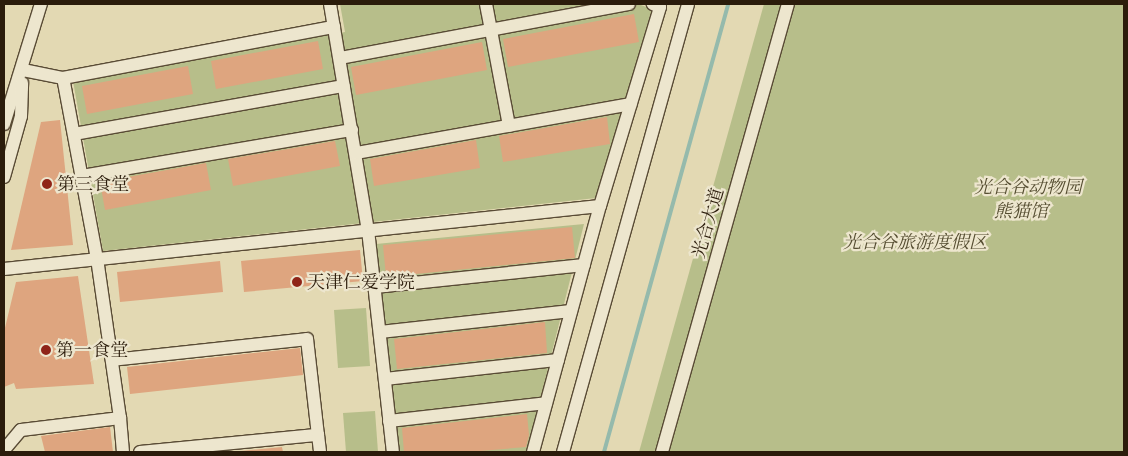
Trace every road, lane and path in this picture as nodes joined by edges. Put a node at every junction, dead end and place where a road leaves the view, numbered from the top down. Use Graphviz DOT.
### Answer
graph roads {
  1 [pos="41,4"];
  2 [pos="330,4"];
  3 [pos="486,4"];
  4 [pos="629,4"];
  5 [pos="653,4"];
  6 [pos="688,4"];
  7 [pos="788,4"];
  8 [pos="334,27"];
  9 [pos="491,30"];
  10 [pos="340,58"];
  11 [pos="23,70"];
  12 [pos="63,78"];
  13 [pos="344,86"];
  14 [pos="631,104"];
  15 [pos="5,117"];
  16 [pos="509,126"];
  17 [pos="352,130"];
  18 [pos="74,134"];
  19 [pos="356,153"];
  20 [pos="82,176"];
  21 [pos="4,177"];
  22 [pos="600,206"];
  23 [pos="368,230"];
  24 [pos="98,259"];
  25 [pos="584,265"];
  26 [pos="4,269"];
  27 [pos="375,287"];
  28 [pos="571,311"];
  29 [pos="380,332"];
  30 [pos="112,360"];
  31 [pos="558,360"];
  32 [pos="385,379"];
  33 [pos="546,403"];
  34 [pos="120,418"];
  35 [pos="389,421"];
  36 [pos="318,435"];
  37 [pos="4,451"];
  38 [pos="123,452"];
  39 [pos="140,452"];
  40 [pos="320,452"];
  41 [pos="393,452"];
  42 [pos="533,452"];
  43 [pos="562,452"];
  44 [pos="662,452"];
  1 -- 11 [label="street"];
  2 -- 8 [label="street"];
  3 -- 9 [label="street"];
  4 -- 9 [label="street"];
  5 -- 14 [label="street"];
  6 -- 43 [label="street"];
  7 -- 44 [label="street, 光合大道"];
  8 -- 10 [label="street"];
  8 -- 12 [label="street"];
  9 -- 10 [label="street"];
  9 -- 16 [label="street"];
  10 -- 13 [label="street"];
  11 -- 12 [label="street"];
  11 -- 15 [label="street"];
  11 -- 21 [label="street"];
  12 -- 18 [label="street"];
  13 -- 17 [label="street"];
  13 -- 18 [label="street"];
  14 -- 16 [label="street"];
  14 -- 22 [label="street"];
  16 -- 19 [label="street"];
  17 -- 19 [label="street"];
  17 -- 20 [label="street"];
  18 -- 20 [label="street"];
  19 -- 23 [label="street"];
  20 -- 24 [label="street"];
  22 -- 23 [label="street"];
  22 -- 25 [label="street"];
  23 -- 24 [label="street"];
  23 -- 27 [label="street"];
  24 -- 26 [label="street"];
  24 -- 30 [label="street"];
  25 -- 27 [label="street"];
  25 -- 28 [label="street"];
  27 -- 29 [label="street"];
  28 -- 29 [label="street"];
  28 -- 31 [label="street"];
  29 -- 32 [label="street"];
  30 -- 34 [label="street"];
  30 -- 36 [label="street"];
  31 -- 32 [label="street"];
  31 -- 33 [label="street"];
  32 -- 35 [label="street"];
  33 -- 35 [label="street"];
  33 -- 42 [label="street"];
  34 -- 37 [label="street"];
  34 -- 38 [label="street"];
  35 -- 41 [label="street"];
  36 -- 39 [label="street"];
  36 -- 40 [label="street"];
}
